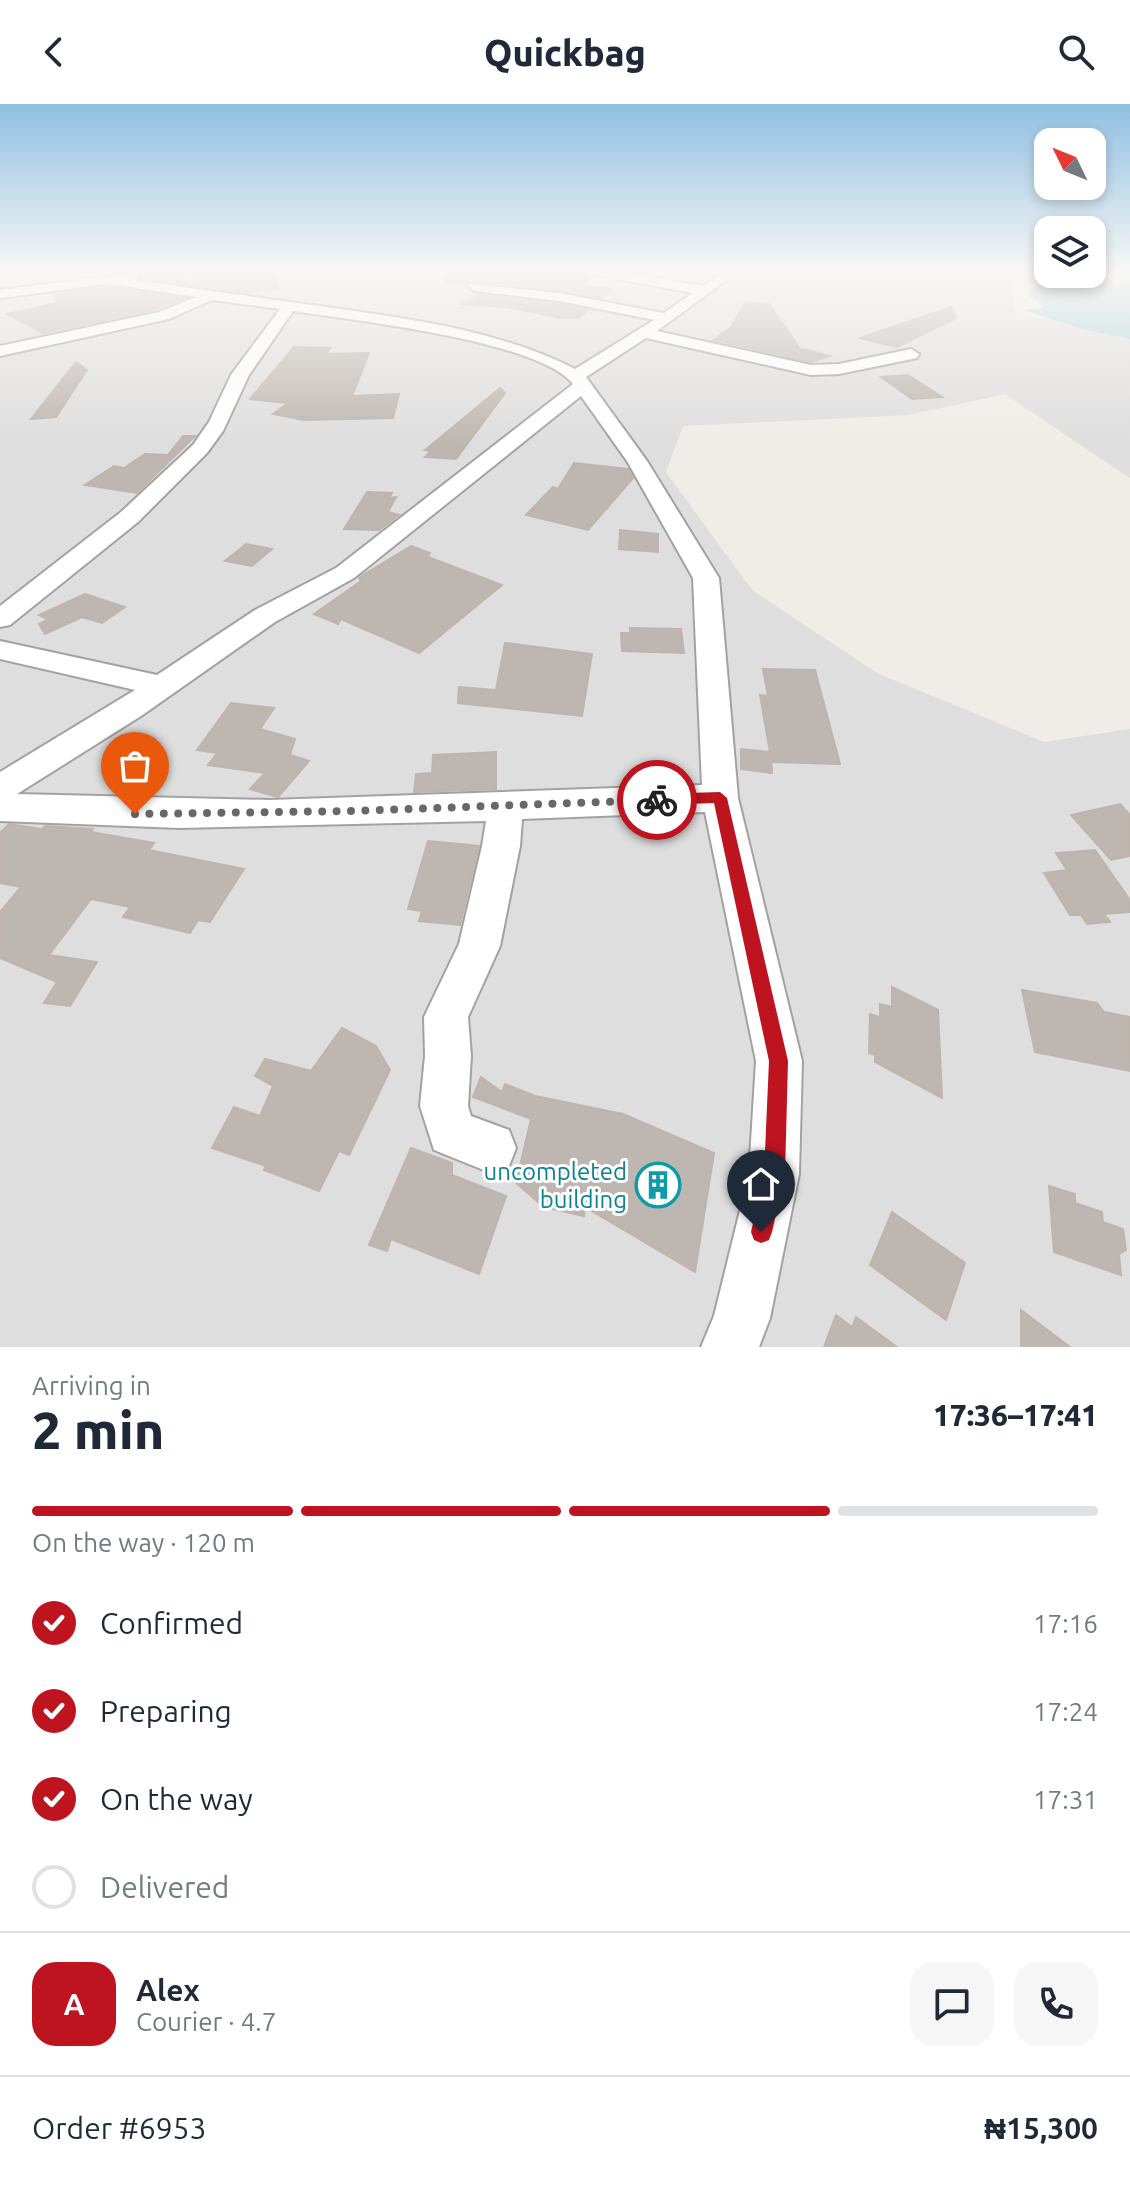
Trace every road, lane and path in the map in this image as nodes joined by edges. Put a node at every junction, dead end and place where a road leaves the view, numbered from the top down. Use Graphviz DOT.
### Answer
graph roads {
  1 [pos="92,329"];
  2 [pos="275,329"];
  3 [pos="433,329"];
  4 [pos="651,329"];
  5 [pos="645,333"];
  6 [pos="0,351"];
  7 [pos="911,354"];
  8 [pos="580,381"];
  9 [pos="0,619"];
  10 [pos="0,650"];
  11 [pos="161,686"];
  12 [pos="0,788"];
  13 [pos="720,798"];
  14 [pos="505,805"];
  15 [pos="0,807"];
  16 [pos="491,1148"];
  17 [pos="730,1347"];
  1 -- 6 [label="street"];
  2 -- 9 [label="street"];
  3 -- 8 [label="street"];
  4 -- 5 [label="street"];
  5 -- 7 [label="street"];
  5 -- 8 [label="street"];
  8 -- 11 [label="street"];
  8 -- 13 [label="street"];
  10 -- 11 [label="street"];
  11 -- 12 [label="street"];
  13 -- 14 [label="street"];
  13 -- 17 [label="street"];
  14 -- 15 [label="street"];
  14 -- 16 [label="street"];
}
